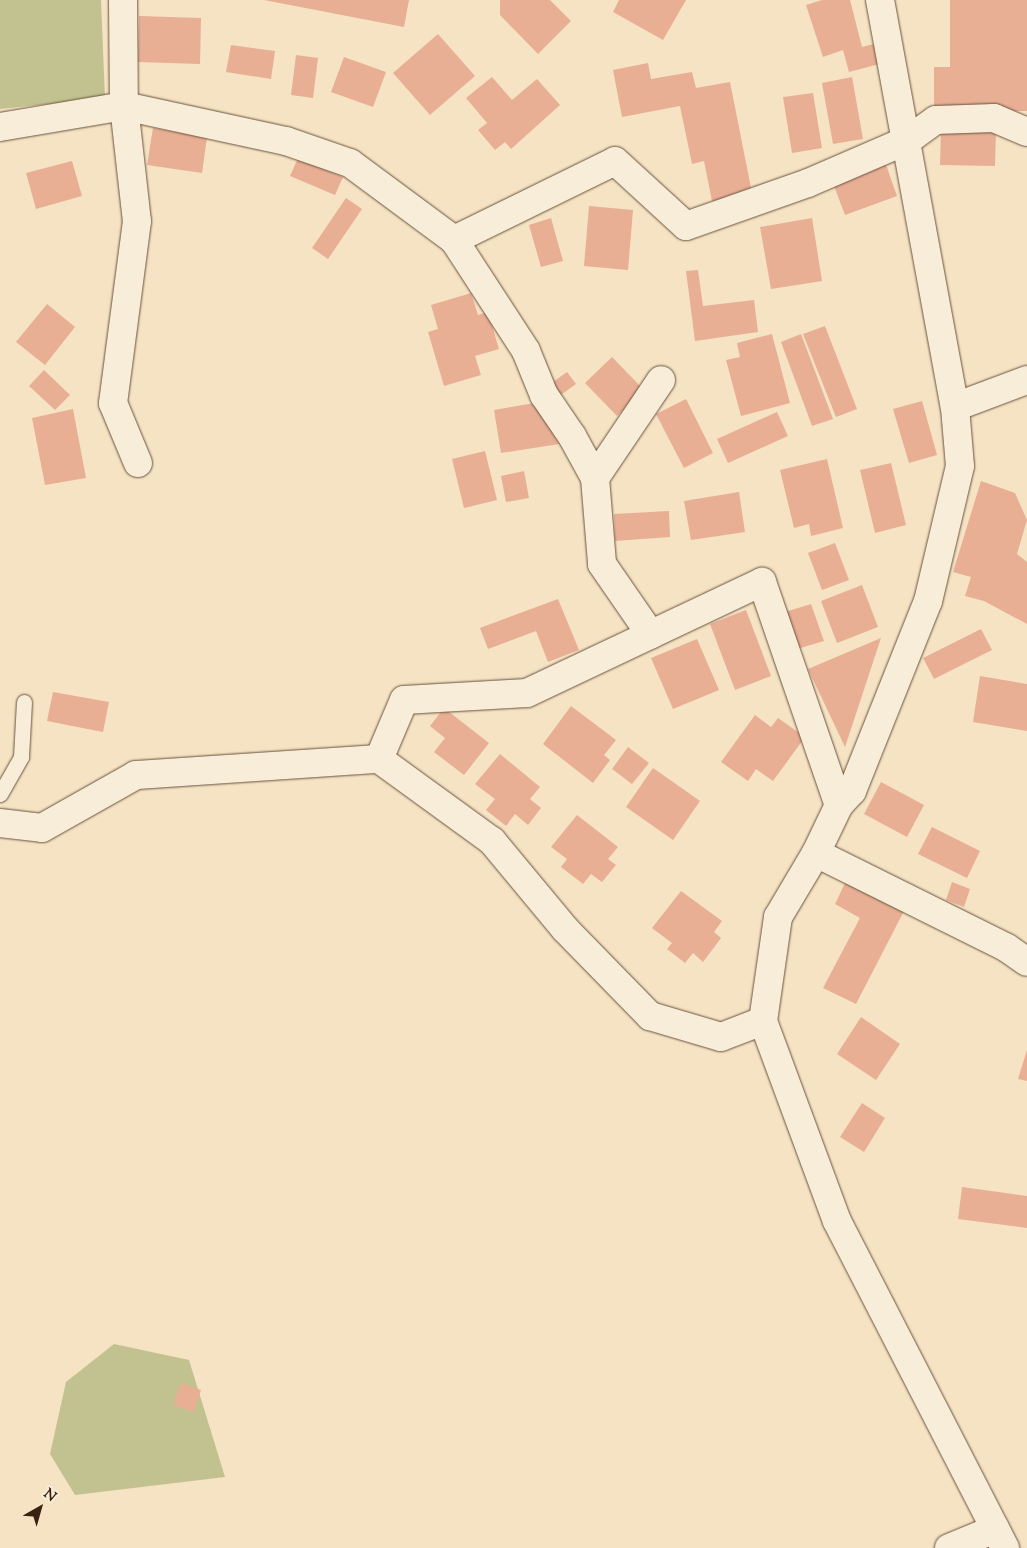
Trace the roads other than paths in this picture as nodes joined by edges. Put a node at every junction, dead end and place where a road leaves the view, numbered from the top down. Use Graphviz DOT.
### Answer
graph roads {
  1 [pos="123,0"];
  2 [pos="880,0"];
  3 [pos="124,106"];
  4 [pos="0,127"];
  5 [pos="1027,132"];
  6 [pos="908,140"];
  7 [pos="454,240"];
  8 [pos="661,380"];
  9 [pos="1027,380"];
  10 [pos="955,408"];
  11 [pos="138,462"];
  12 [pos="595,478"];
  13 [pos="651,635"];
  14 [pos="24,702"];
  15 [pos="379,758"];
  16 [pos="0,794"];
  17 [pos="839,805"];
  18 [pos="0,823"];
  19 [pos="816,854"];
  20 [pos="1027,962"];
  21 [pos="763,1021"];
  22 [pos="1000,1539"];
  23 [pos="950,1548"];
  1 -- 3 [label="street"];
  2 -- 6 [label="street"];
  3 -- 4 [label="street"];
  3 -- 7 [label="street"];
  3 -- 11 [label="street"];
  5 -- 6 [label="street"];
  6 -- 7 [label="street"];
  6 -- 10 [label="street"];
  7 -- 12 [label="street"];
  8 -- 12 [label="street"];
  9 -- 10 [label="street"];
  10 -- 17 [label="street"];
  12 -- 13 [label="street"];
  13 -- 15 [label="street"];
  13 -- 17 [label="street"];
  14 -- 16 [label="lane"];
  15 -- 18 [label="street"];
  15 -- 21 [label="street"];
  17 -- 19 [label="street"];
  19 -- 20 [label="street"];
  19 -- 21 [label="street"];
  21 -- 22 [label="street"];
  22 -- 23 [label="street"];
}
